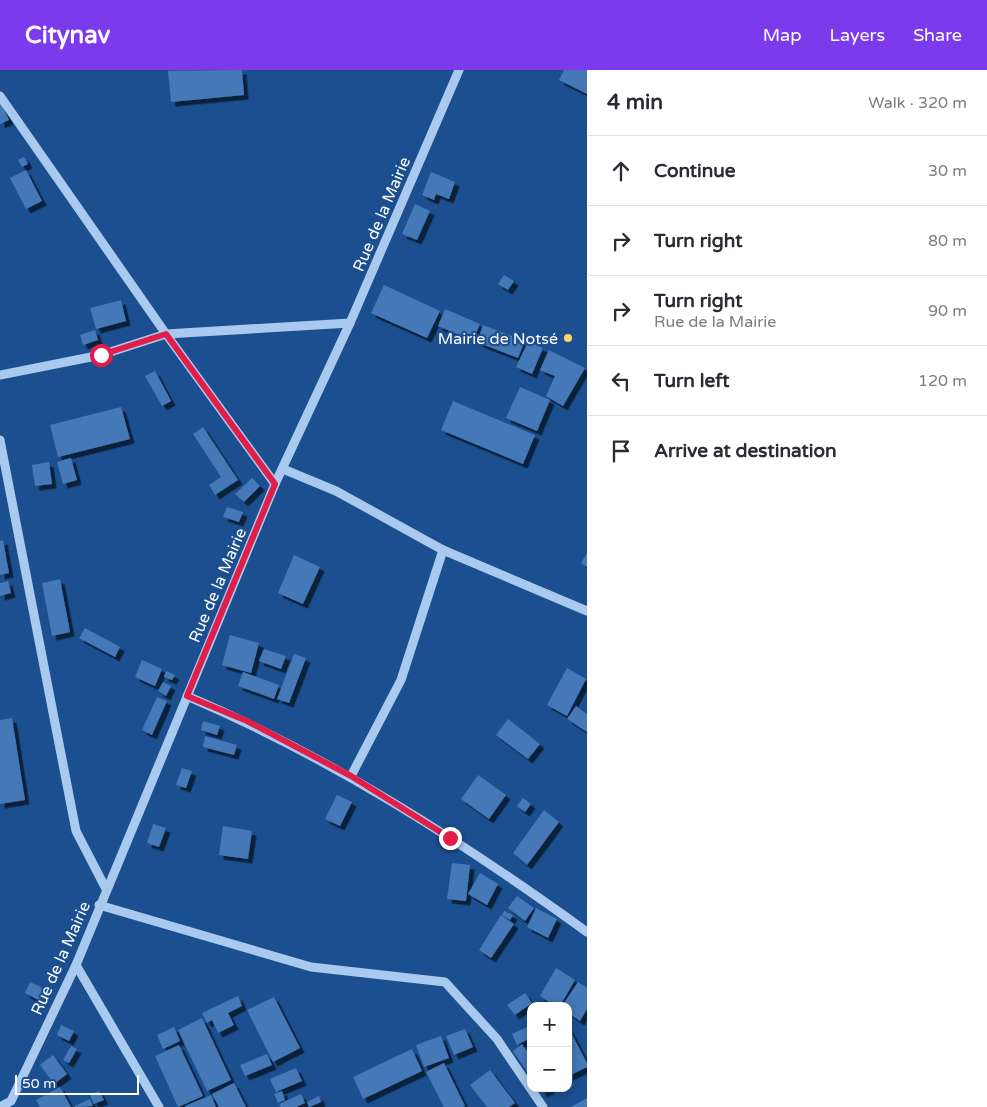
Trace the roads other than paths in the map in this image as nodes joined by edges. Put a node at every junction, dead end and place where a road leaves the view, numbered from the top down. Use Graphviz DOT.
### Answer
graph roads {
  1 [pos="459,70"];
  2 [pos="0,96"];
  3 [pos="350,323"];
  4 [pos="166,334"];
  5 [pos="0,374"];
  6 [pos="0,440"];
  7 [pos="283,469"];
  8 [pos="275,484"];
  9 [pos="443,550"];
  10 [pos="587,611"];
  11 [pos="187,696"];
  12 [pos="351,776"];
  13 [pos="106,889"];
  14 [pos="99,905"];
  15 [pos="587,932"];
  16 [pos="76,965"];
  17 [pos="12,1104"];
  18 [pos="0,1107"];
  19 [pos="159,1107"];
  20 [pos="543,1107"];
  1 -- 3 [label="street, Rue de la Mairie"];
  2 -- 4 [label="street"];
  3 -- 4 [label="street"];
  3 -- 7 [label="street, Rue de la Mairie"];
  4 -- 5 [label="street"];
  4 -- 8 [label="street"];
  6 -- 13 [label="street"];
  7 -- 8 [label="street, Rue de la Mairie"];
  7 -- 9 [label="street"];
  8 -- 11 [label="street, Rue de la Mairie"];
  9 -- 10 [label="street"];
  9 -- 12 [label="street"];
  11 -- 12 [label="street"];
  11 -- 13 [label="street, Rue de la Mairie"];
  12 -- 15 [label="street"];
  13 -- 14 [label="street, Rue de la Mairie"];
  14 -- 16 [label="street, Rue de la Mairie"];
  14 -- 20 [label="street"];
  16 -- 17 [label="street, Rue de la Mairie"];
  16 -- 19 [label="street"];
  17 -- 18 [label="street, Rue de la Mairie"];
}
